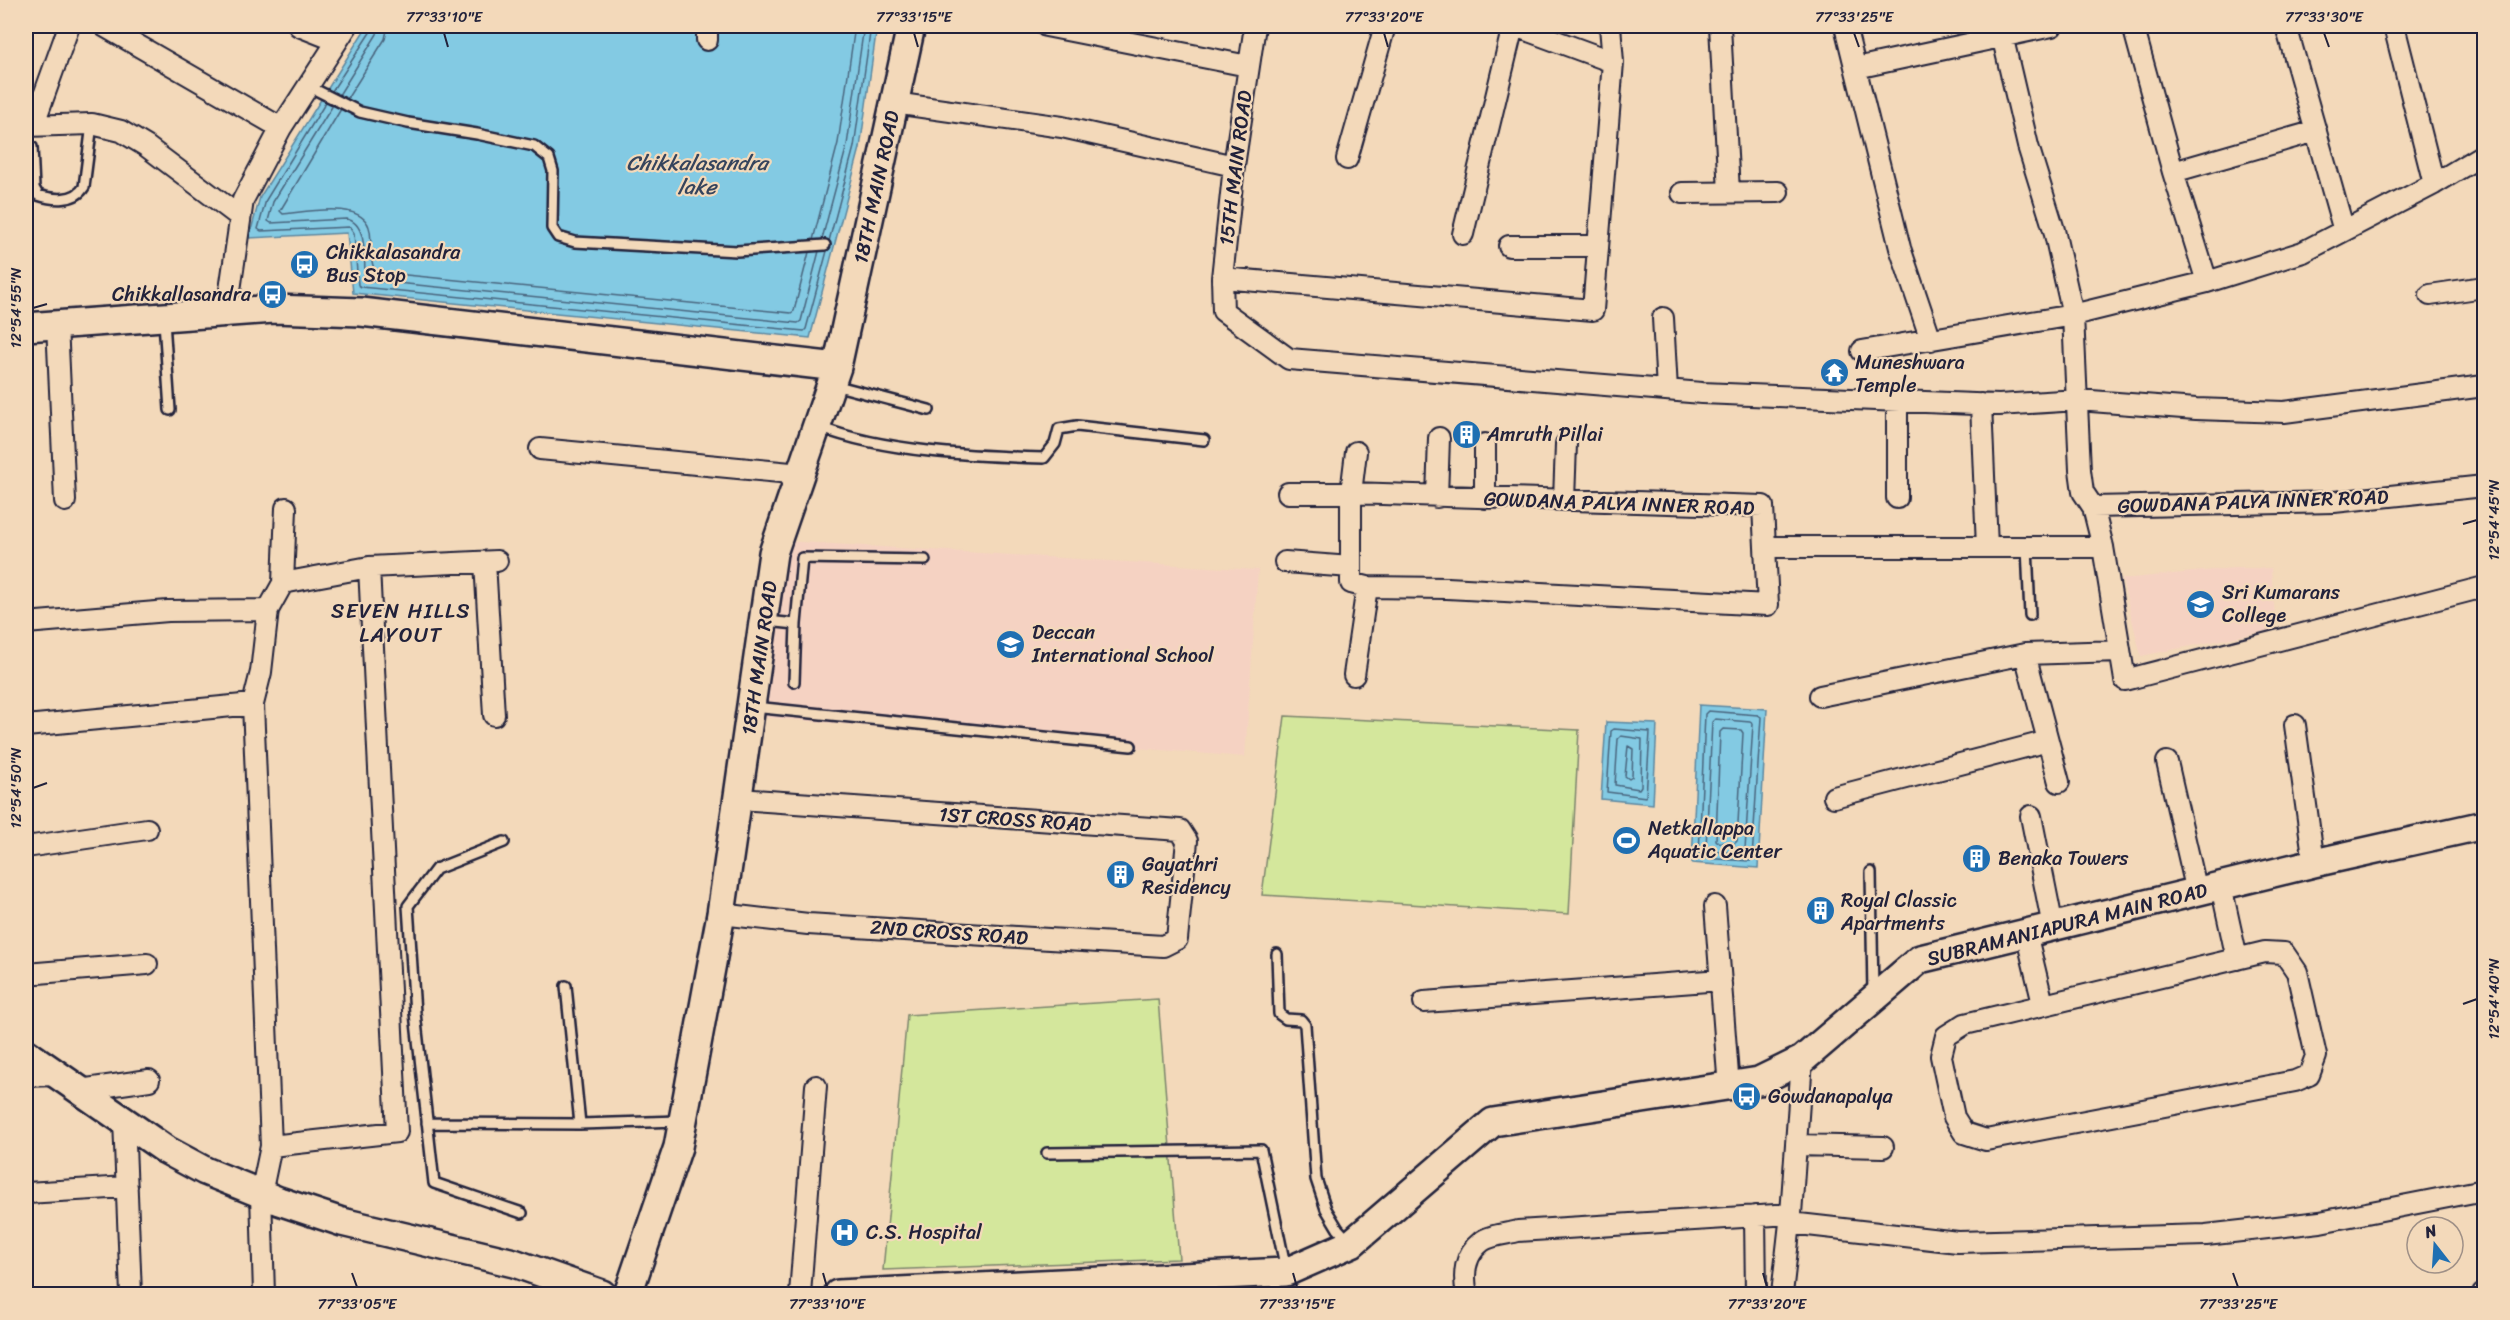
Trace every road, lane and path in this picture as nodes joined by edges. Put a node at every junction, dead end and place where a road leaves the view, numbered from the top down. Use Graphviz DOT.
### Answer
graph roads {
  1 [pos="69,26"];
  2 [pos="104,26"];
  3 [pos="299,26"];
  4 [pos="911,26"];
  5 [pos="1046,26"];
  6 [pos="1256,26"];
  7 [pos="1385,26"];
  8 [pos="1514,26"];
  9 [pos="1610,26"];
  10 [pos="1720,26"];
  11 [pos="1845,26"];
  12 [pos="2052,26"];
  13 [pos="2133,26"];
  14 [pos="2286,26"];
  15 [pos="2394,26"];
  16 [pos="342,33"];
  17 [pos="2002,35"];
  18 [pos="1612,62"];
  19 [pos="1248,66"];
  20 [pos="1856,68"];
  21 [pos="308,86"];
  22 [pos="894,103"];
  23 [pos="92,124"];
  24 [pos="29,126"];
  25 [pos="281,128"];
  26 [pos="2316,131"];
  27 [pos="32,147"];
  28 [pos="2484,154"];
  29 [pos="1347,159"];
  30 [pos="1234,166"];
  31 [pos="2173,172"];
  32 [pos="2434,184"];
  33 [pos="1729,192"];
  34 [pos="1778,192"];
  35 [pos="1682,193"];
  36 [pos="240,217"];
  37 [pos="2344,231"];
  38 [pos="1463,234"];
  39 [pos="825,246"];
  40 [pos="1509,246"];
  41 [pos="1597,246"];
  42 [pos="1222,278"];
  43 [pos="2208,282"];
  44 [pos="2484,287"];
  45 [pos="2430,295"];
  46 [pos="227,311"];
  47 [pos="164,315"];
  48 [pos="2073,315"];
  49 [pos="1663,318"];
  50 [pos="57,324"];
  51 [pos="26,327"];
  52 [pos="1931,340"];
  53 [pos="1862,351"];
  54 [pos="834,376"];
  55 [pos="2484,386"];
  56 [pos="1667,390"];
  57 [pos="2078,400"];
  58 [pos="1897,401"];
  59 [pos="1982,404"];
  60 [pos="170,410"];
  61 [pos="929,410"];
  62 [pos="817,427"];
  63 [pos="1439,438"];
  64 [pos="1203,440"];
  65 [pos="1485,444"];
  66 [pos="1566,444"];
  67 [pos="540,449"];
  68 [pos="1356,452"];
  69 [pos="801,474"];
  70 [pos="2484,486"];
  71 [pos="1288,492"];
  72 [pos="1351,493"];
  73 [pos="1437,497"];
  74 [pos="1485,498"];
  75 [pos="1898,498"];
  76 [pos="65,501"];
  77 [pos="1564,501"];
  78 [pos="2093,507"];
  79 [pos="286,508"];
  80 [pos="1765,547"];
  81 [pos="1987,547"];
  82 [pos="2026,547"];
  83 [pos="2103,547"];
  84 [pos="925,560"];
  85 [pos="1286,562"];
  86 [pos="369,567"];
  87 [pos="1351,567"];
  88 [pos="283,583"];
  89 [pos="1367,587"];
  90 [pos="2484,587"];
  91 [pos="267,610"];
  92 [pos="2030,615"];
  93 [pos="764,621"];
  94 [pos="26,623"];
  95 [pos="796,624"];
  96 [pos="2119,651"];
  97 [pos="2025,654"];
  98 [pos="1354,675"];
  99 [pos="794,682"];
  100 [pos="1820,696"];
  101 [pos="253,704"];
  102 [pos="752,707"];
  103 [pos="494,715"];
  104 [pos="2295,725"];
  105 [pos="26,726"];
  106 [pos="2048,741"];
  107 [pos="1131,746"];
  108 [pos="2167,762"];
  109 [pos="2059,782"];
  110 [pos="1834,797"];
  111 [pos="739,799"];
  112 [pos="2031,816"];
  113 [pos="2484,825"];
  114 [pos="147,829"];
  115 [pos="504,842"];
  116 [pos="26,846"];
  117 [pos="2314,863"];
  118 [pos="1871,872"];
  119 [pos="2209,889"];
  120 [pos="1715,906"];
  121 [pos="721,914"];
  122 [pos="2053,927"];
  123 [pos="2026,933"];
  124 [pos="1176,939"];
  125 [pos="1277,954"];
  126 [pos="2237,959"];
  127 [pos="147,964"];
  128 [pos="26,974"];
  129 [pos="1721,981"];
  130 [pos="566,986"];
  131 [pos="1873,1000"];
  132 [pos="1424,1002"];
  133 [pos="2043,1004"];
  134 [pos="26,1053"];
  135 [pos="1802,1060"];
  136 [pos="58,1074"];
  137 [pos="26,1076"];
  138 [pos="149,1080"];
  139 [pos="816,1086"];
  140 [pos="1729,1088"];
  141 [pos="80,1090"];
  142 [pos="124,1120"];
  143 [pos="683,1121"];
  144 [pos="428,1123"];
  145 [pos="580,1124"];
  146 [pos="1796,1145"];
  147 [pos="271,1146"];
  148 [pos="1883,1146"];
  149 [pos="1047,1153"];
  150 [pos="127,1187"];
  151 [pos="2484,1190"];
  152 [pos="26,1193"];
  153 [pos="261,1194"];
  154 [pos="522,1213"];
  155 [pos="1755,1216"];
  156 [pos="1791,1218"];
  157 [pos="1352,1243"];
  158 [pos="1286,1272"];
  159 [pos="951,1292"];
  160 [pos="131,1294"];
  161 [pos="264,1294"];
  162 [pos="602,1294"];
  163 [pos="628,1294"];
  164 [pos="800,1294"];
  165 [pos="838,1294"];
  166 [pos="1467,1294"];
  167 [pos="1756,1294"];
  168 [pos="1782,1294"];
  1 -- 24 [label="street"];
  2 -- 25 [label="street"];
  3 -- 16 [label="street"];
  4 -- 22 [label="street, 18TH MAIN ROAD"];
  5 -- 19 [label="street"];
  6 -- 19 [label="street, 15TH MAIN ROAD"];
  7 -- 29 [label="street"];
  8 -- 18 [label="street"];
  8 -- 38 [label="street"];
  9 -- 18 [label="street"];
  10 -- 33 [label="street"];
  11 -- 20 [label="street"];
  12 -- 17 [label="street"];
  13 -- 31 [label="street"];
  14 -- 26 [label="street"];
  15 -- 32 [label="street"];
  16 -- 21 [label="street"];
  17 -- 20 [label="street"];
  17 -- 48 [label="street"];
  18 -- 41 [label="street"];
  19 -- 30 [label="street, 15TH MAIN ROAD"];
  20 -- 52 [label="street"];
  21 -- 25 [label="street"];
  21 -- 39 [label="lane"];
  22 -- 30 [label="street"];
  22 -- 54 [label="street, 18TH MAIN ROAD"];
  23 -- 24 [label="street"];
  23 -- 27 [label="lane"];
  23 -- 36 [label="street"];
  25 -- 36 [label="street"];
  26 -- 31 [label="street"];
  26 -- 37 [label="street"];
  28 -- 32 [label="street"];
  30 -- 42 [label="street, 15TH MAIN ROAD"];
  31 -- 43 [label="street"];
  32 -- 37 [label="street"];
  33 -- 34 [label="street"];
  33 -- 35 [label="street"];
  36 -- 46 [label="street"];
  37 -- 43 [label="street"];
  40 -- 41 [label="street"];
  41 -- 42 [label="street"];
  42 -- 56 [label="street, 15TH MAIN ROAD"];
  43 -- 48 [label="street"];
  44 -- 45 [label="street"];
  46 -- 47 [label="street"];
  46 -- 54 [label="street"];
  47 -- 50 [label="street"];
  47 -- 60 [label="lane"];
  48 -- 52 [label="street"];
  48 -- 57 [label="street"];
  49 -- 56 [label="street"];
  50 -- 51 [label="street"];
  50 -- 76 [label="street"];
  52 -- 53 [label="street"];
  54 -- 61 [label="lane"];
  54 -- 62 [label="street, 18TH MAIN ROAD"];
  55 -- 57 [label="street"];
  56 -- 58 [label="street"];
  57 -- 59 [label="street"];
  57 -- 78 [label="street"];
  58 -- 59 [label="street"];
  58 -- 75 [label="street"];
  59 -- 81 [label="street"];
  62 -- 64 [label="lane"];
  62 -- 69 [label="street, 18TH MAIN ROAD"];
  63 -- 73 [label="street"];
  65 -- 74 [label="street"];
  66 -- 77 [label="street"];
  67 -- 69 [label="street"];
  68 -- 72 [label="street"];
  69 -- 93 [label="street, 18TH MAIN ROAD"];
  70 -- 78 [label="street, GOWDANA PALYA INNER ROAD"];
  71 -- 72 [label="street, GOWDANA PALYA INNER ROAD"];
  72 -- 73 [label="street, GOWDANA PALYA INNER ROAD"];
  72 -- 87 [label="street"];
  73 -- 74 [label="street, GOWDANA PALYA INNER ROAD"];
  74 -- 77 [label="street, GOWDANA PALYA INNER ROAD"];
  77 -- 80 [label="street, GOWDANA PALYA INNER ROAD"];
  78 -- 83 [label="street"];
  79 -- 88 [label="street"];
  80 -- 81 [label="street"];
  80 -- 89 [label="street"];
  81 -- 82 [label="street"];
  82 -- 83 [label="street"];
  82 -- 92 [label="lane"];
  83 -- 96 [label="street"];
  84 -- 95 [label="lane"];
  85 -- 87 [label="street"];
  86 -- 88 [label="street"];
  86 -- 103 [label="street"];
  86 -- 147 [label="street"];
  87 -- 89 [label="street"];
  88 -- 91 [label="street"];
  89 -- 98 [label="street"];
  90 -- 96 [label="street"];
  91 -- 94 [label="street"];
  91 -- 101 [label="street"];
  93 -- 95 [label="lane"];
  93 -- 102 [label="street, 18TH MAIN ROAD"];
  95 -- 99 [label="lane"];
  96 -- 97 [label="street"];
  97 -- 100 [label="street"];
  97 -- 106 [label="street"];
  101 -- 105 [label="street"];
  101 -- 147 [label="street"];
  102 -- 107 [label="lane"];
  102 -- 111 [label="street, 18TH MAIN ROAD"];
  104 -- 117 [label="street"];
  106 -- 109 [label="street"];
  106 -- 110 [label="street"];
  108 -- 119 [label="street"];
  111 -- 121 [label="street, 18TH MAIN ROAD"];
  111 -- 124 [label="street, 1ST CROSS ROAD"];
  112 -- 122 [label="street"];
  113 -- 117 [label="street, SUBRAMANIAPURA MAIN ROAD"];
  114 -- 116 [label="street"];
  115 -- 144 [label="lane"];
  117 -- 119 [label="street, SUBRAMANIAPURA MAIN ROAD"];
  118 -- 131 [label="lane"];
  119 -- 122 [label="street, SUBRAMANIAPURA MAIN ROAD"];
  119 -- 126 [label="street"];
  120 -- 129 [label="street"];
  121 -- 124 [label="street, 2ND CROSS ROAD"];
  121 -- 143 [label="street, 18TH MAIN ROAD"];
  122 -- 123 [label="street, SUBRAMANIAPURA MAIN ROAD"];
  123 -- 131 [label="street, SUBRAMANIAPURA MAIN ROAD"];
  123 -- 133 [label="street"];
  125 -- 157 [label="lane"];
  126 -- 133 [label="street"];
  126 -- 133 [label="street"];
  127 -- 128 [label="street"];
  129 -- 132 [label="street"];
  129 -- 140 [label="street"];
  130 -- 145 [label="lane"];
  131 -- 135 [label="street, SUBRAMANIAPURA MAIN ROAD"];
  134 -- 136 [label="street"];
  135 -- 140 [label="street, SUBRAMANIAPURA MAIN ROAD"];
  135 -- 146 [label="street"];
  136 -- 137 [label="street"];
  136 -- 141 [label="street"];
  138 -- 141 [label="street"];
  139 -- 164 [label="street"];
  140 -- 157 [label="street, SUBRAMANIAPURA MAIN ROAD"];
  141 -- 142 [label="street"];
  142 -- 150 [label="street"];
  142 -- 153 [label="street"];
  143 -- 145 [label="lane"];
  143 -- 163 [label="street, 18TH MAIN ROAD"];
  144 -- 145 [label="lane"];
  144 -- 154 [label="lane"];
  146 -- 148 [label="street"];
  146 -- 156 [label="street"];
  147 -- 153 [label="street"];
  149 -- 158 [label="lane"];
  150 -- 152 [label="street"];
  150 -- 160 [label="street"];
  151 -- 156 [label="street"];
  153 -- 161 [label="street"];
  153 -- 162 [label="street"];
  155 -- 156 [label="street"];
  155 -- 166 [label="street"];
  155 -- 167 [label="street"];
  156 -- 168 [label="street"];
  157 -- 158 [label="street, SUBRAMANIAPURA MAIN ROAD"];
  158 -- 159 [label="street, SUBRAMANIAPURA MAIN ROAD"];
  159 -- 165 [label="street, SUBRAMANIAPURA MAIN ROAD"];
}
